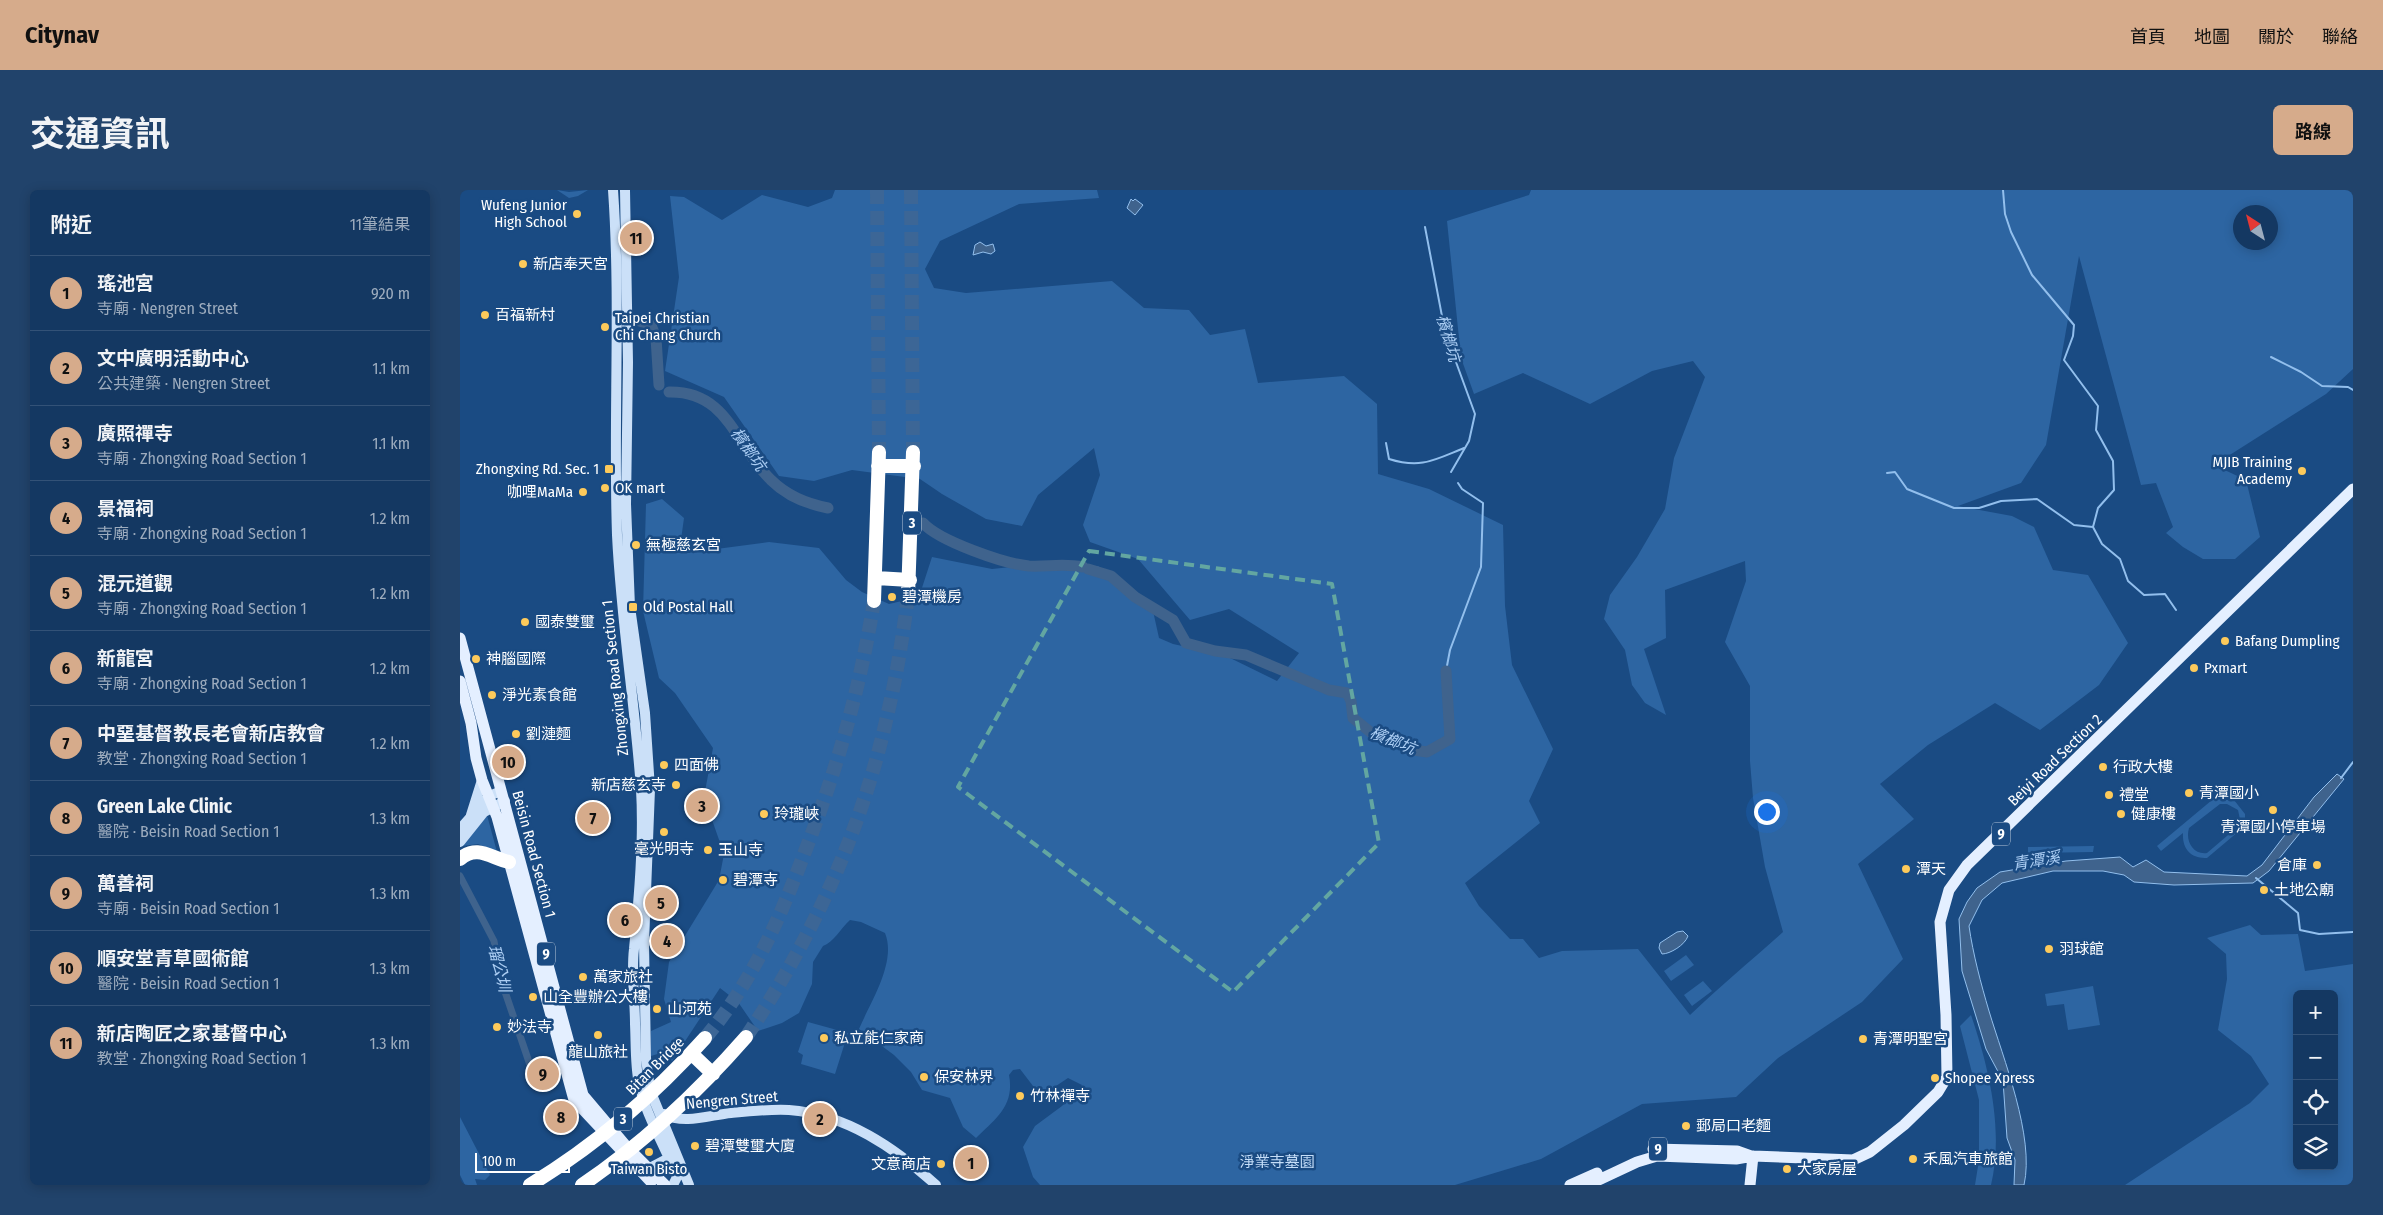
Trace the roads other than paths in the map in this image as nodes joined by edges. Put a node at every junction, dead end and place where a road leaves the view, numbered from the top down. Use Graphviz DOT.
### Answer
graph roads {
  1 [pos="612,190"];
  2 [pos="626,190"];
  3 [pos="914,452"];
  4 [pos="914,466"];
  5 [pos="2353,489"];
  6 [pos="876,578"];
  7 [pos="910,580"];
  8 [pos="908,596"];
  9 [pos="874,601"];
  10 [pos="460,638"];
  11 [pos="460,681"];
  12 [pos="482,780"];
  13 [pos="503,796"];
  14 [pos="491,801"];
  15 [pos="471,815"];
  16 [pos="460,829"];
  17 [pos="460,842"];
  18 [pos="460,851"];
  19 [pos="460,859"];
  20 [pos="509,862"];
  21 [pos="639,943"];
  22 [pos="746,1037"];
  23 [pos="705,1038"];
  24 [pos="692,1054"];
  25 [pos="713,1074"];
  26 [pos="1752,1156"];
  27 [pos="669,1158"];
  28 [pos="648,1169"];
  29 [pos="683,1171"];
  30 [pos="530,1185"];
  31 [pos="582,1185"];
  32 [pos="654,1185"];
  33 [pos="665,1185"];
  34 [pos="673,1185"];
  35 [pos="681,1185"];
  36 [pos="689,1185"];
  37 [pos="936,1185"];
  38 [pos="1570,1185"];
  39 [pos="1588,1185"];
  40 [pos="1750,1185"];
  1 -- 21 [label="street, Zhongxing Road Section 1"];
  2 -- 21 [label="street, Zhongxing Road Section 1"];
  3 -- 4 [label="highway, 3"];
  4 -- 6 [label="highway"];
  4 -- 7 [label="highway, 3"];
  5 -- 26 [label="main road, Beiyi Road Section 2 / 9"];
  6 -- 7 [label="highway"];
  6 -- 9 [label="highway"];
  7 -- 8 [label="highway, 3"];
  10 -- 13 [label="main road, Beisin Road Section 1 / 9"];
  11 -- 12 [label="main road, Beisin Road Section 1 / 9"];
  12 -- 14 [label="main road, Beisin Road Section 1 / 9"];
  12 -- 15 [label="street"];
  13 -- 14 [label="street"];
  13 -- 28 [label="main road, Beisin Road Section 1 / 9"];
  14 -- 15 [label="street"];
  14 -- 17 [label="street"];
  14 -- 20 [label="main road, Beisin Road Section 1 / 9"];
  15 -- 16 [label="street"];
  18 -- 20 [label="street"];
  19 -- 20 [label="highway"];
  20 -- 32 [label="main road, Beisin Road Section 1 / 9"];
  21 -- 27 [label="street, Zhongxing Road Section 1"];
  21 -- 29 [label="street, Zhongxing Road Section 1"];
  21 -- 37 [label="street, Nengren Street"];
  22 -- 25 [label="highway, 3"];
  23 -- 24 [label="highway, Bitan Bridge / 3"];
  24 -- 25 [label="highway"];
  24 -- 30 [label="highway, Bitan Bridge / 3"];
  25 -- 31 [label="highway, 3"];
  26 -- 38 [label="main road, 9"];
  26 -- 39 [label="main road, 9"];
  26 -- 40 [label="main road"];
  27 -- 28 [label="street"];
  27 -- 34 [label="street, Zhongxing Road Section 1"];
  28 -- 33 [label="main road, 9"];
  29 -- 35 [label="street"];
  29 -- 36 [label="street, Zhongxing Road Section 1"];
}
